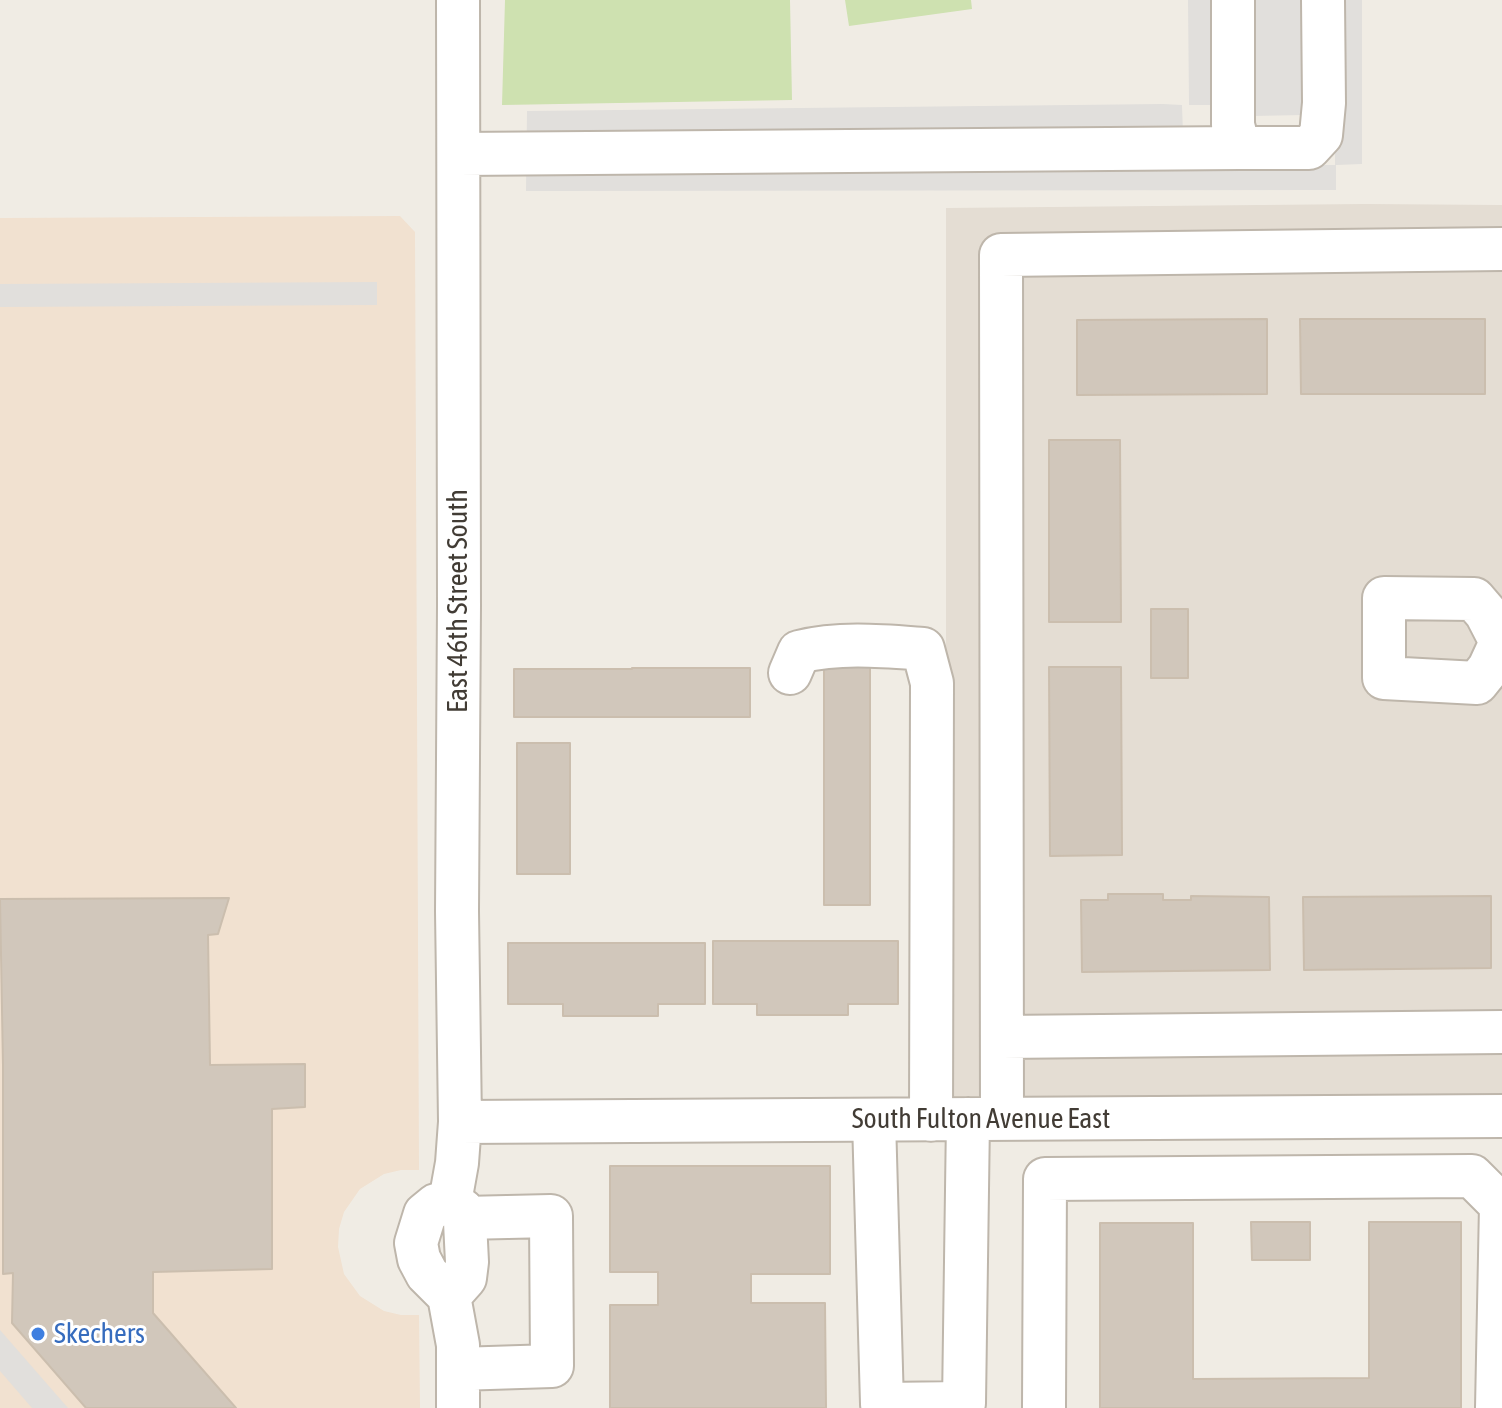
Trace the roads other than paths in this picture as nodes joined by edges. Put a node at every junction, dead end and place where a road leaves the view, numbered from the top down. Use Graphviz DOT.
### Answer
graph roads {
  1 [pos="458,0"];
  2 [pos="1233,0"];
  3 [pos="1323,0"];
  4 [pos="1239,148"];
  5 [pos="459,154"];
  6 [pos="1502,249"];
  7 [pos="790,673"];
  8 [pos="1502,1032"];
  9 [pos="1002,1037"];
  10 [pos="1502,1116"];
  11 [pos="1441,1117"];
  12 [pos="967,1119"];
  13 [pos="1053,1119"];
  14 [pos="874,1120"];
  15 [pos="460,1122"];
  16 [pos="1441,1176"];
  17 [pos="1052,1178"];
  18 [pos="457,1210"];
  19 [pos="458,1388"];
  20 [pos="1044,1408"];
  21 [pos="1497,1408"];
  1 -- 5 [label="street, East 46th Street South"];
  2 -- 4 [label="street"];
  3 -- 4 [label="street"];
  4 -- 5 [label="street"];
  5 -- 15 [label="street, East 46th Street South"];
  6 -- 9 [label="street"];
  7 -- 12 [label="street"];
  8 -- 9 [label="street"];
  9 -- 12 [label="street"];
  10 -- 11 [label="street, South Fulton Avenue East"];
  11 -- 13 [label="street, South Fulton Avenue East"];
  11 -- 16 [label="street"];
  12 -- 13 [label="street, South Fulton Avenue East"];
  12 -- 14 [label="street, South Fulton Avenue East"];
  12 -- 14 [label="street"];
  13 -- 17 [label="street"];
  14 -- 15 [label="street, South Fulton Avenue East"];
  15 -- 18 [label="street, East 46th Street South"];
  16 -- 17 [label="street"];
  16 -- 21 [label="street"];
  17 -- 20 [label="street"];
  18 -- 19 [label="street"];
  18 -- 19 [label="street"];
}
